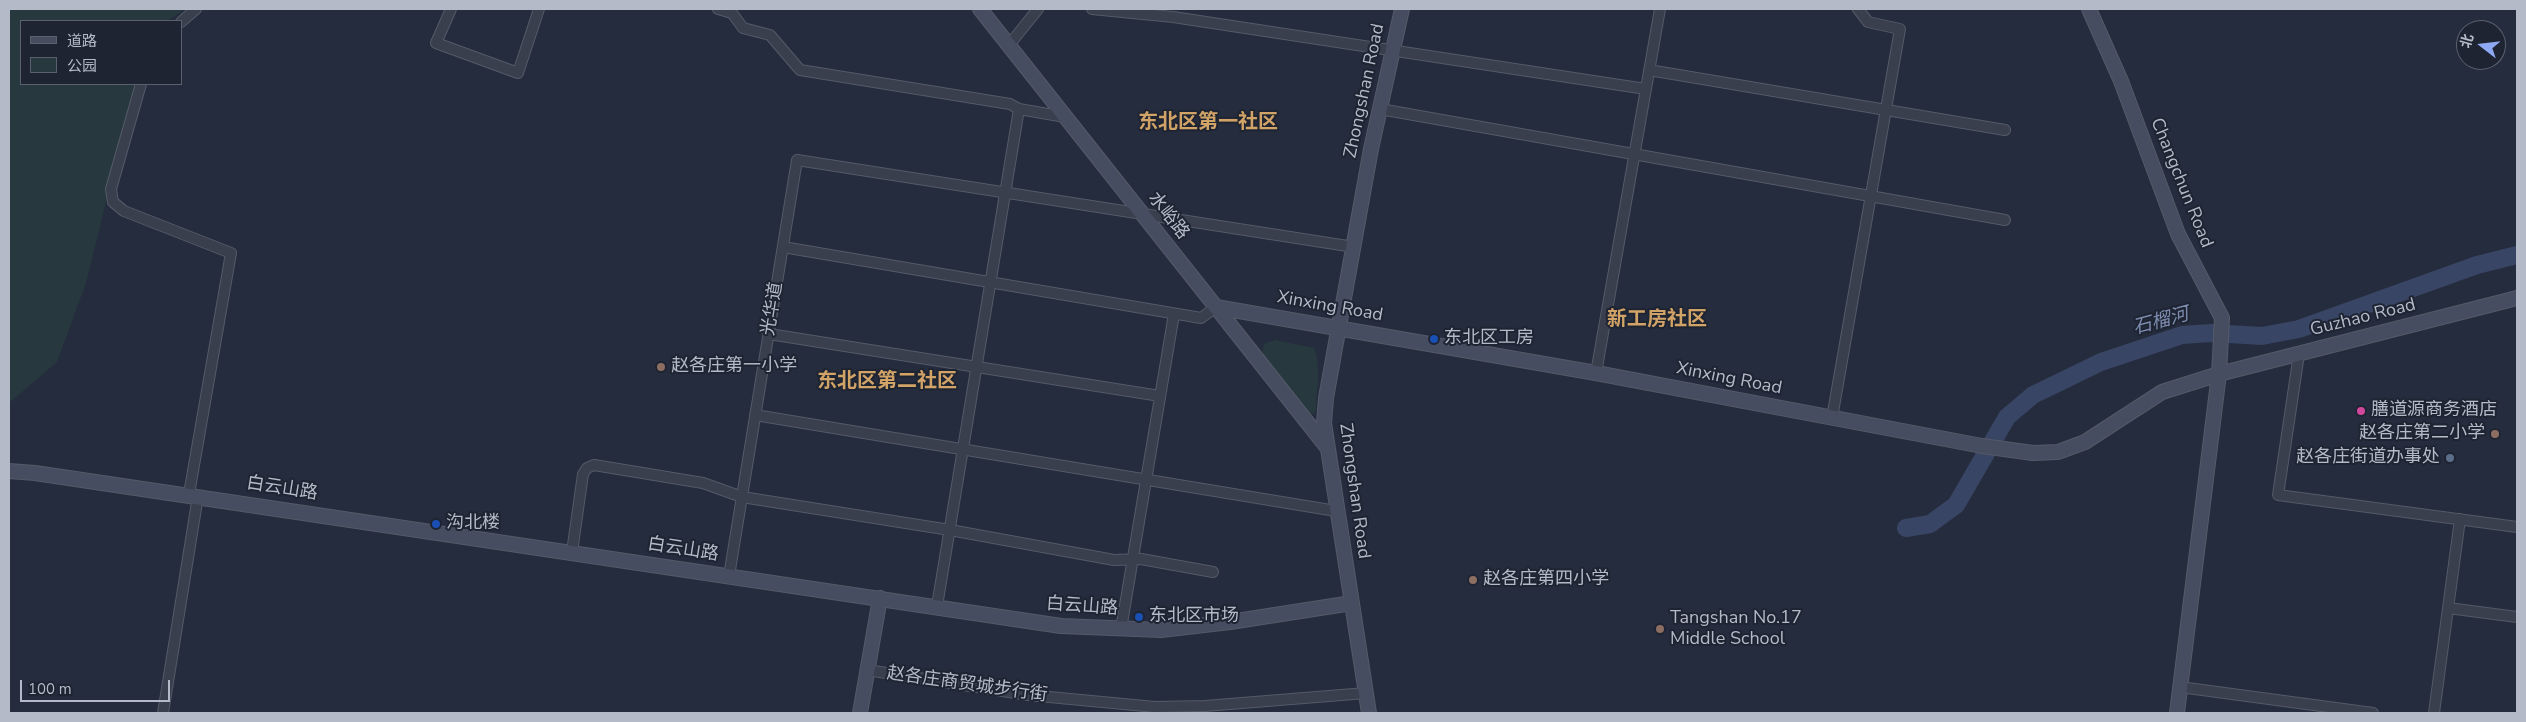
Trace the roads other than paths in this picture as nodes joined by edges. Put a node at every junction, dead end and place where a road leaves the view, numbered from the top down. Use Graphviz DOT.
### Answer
graph roads {
  1 [pos="196,9"];
  2 [pos="451,9"];
  3 [pos="539,9"];
  4 [pos="718,9"];
  5 [pos="980,9"];
  6 [pos="1038,9"];
  7 [pos="1092,9"];
  8 [pos="1402,9"];
  9 [pos="1660,9"];
  10 [pos="1858,9"];
  11 [pos="2089,9"];
  12 [pos="182,21"];
  13 [pos="1009,45"];
  14 [pos="1393,50"];
  15 [pos="1649,70"];
  16 [pos="140,85"];
  17 [pos="1646,89"];
  18 [pos="1019,108"];
  19 [pos="1380,109"];
  20 [pos="1886,110"];
  21 [pos="1066,117"];
  22 [pos="2005,130"];
  23 [pos="1634,154"];
  24 [pos="1005,193"];
  25 [pos="1871,196"];
  26 [pos="1143,214"];
  27 [pos="2005,220"];
  28 [pos="1354,247"];
  29 [pos="783,248"];
  30 [pos="990,283"];
  31 [pos="2517,298"];
  32 [pos="1216,307"];
  33 [pos="1174,314"];
  34 [pos="1340,327"];
  35 [pos="769,334"];
  36 [pos="2299,354"];
  37 [pos="976,367"];
  38 [pos="1596,373"];
  39 [pos="2219,374"];
  40 [pos="1160,396"];
  41 [pos="755,415"];
  42 [pos="1832,418"];
  43 [pos="1326,446"];
  44 [pos="963,449"];
  45 [pos="9,471"];
  46 [pos="1146,480"];
  47 [pos="193,495"];
  48 [pos="742,497"];
  49 [pos="1336,511"];
  50 [pos="2460,519"];
  51 [pos="2517,527"];
  52 [pos="950,530"];
  53 [pos="572,552"];
  54 [pos="1133,559"];
  55 [pos="1213,572"];
  56 [pos="729,576"];
  57 [pos="880,598"];
  58 [pos="1352,603"];
  59 [pos="937,606"];
  60 [pos="2448,608"];
  61 [pos="2517,617"];
  62 [pos="1121,629"];
  63 [pos="867,670"];
  64 [pos="2180,687"];
  65 [pos="1366,693"];
  66 [pos="163,713"];
  67 [pos="860,713"];
  68 [pos="1369,713"];
  69 [pos="2177,713"];
  70 [pos="2373,713"];
  71 [pos="2434,713"];
  1 -- 12 [label="street"];
  2 -- 3 [label="street"];
  4 -- 18 [label="street"];
  5 -- 13 [label="street, 水峪路"];
  6 -- 13 [label="street"];
  7 -- 14 [label="street"];
  8 -- 14 [label="street, Zhongshan Road"];
  9 -- 15 [label="street"];
  10 -- 20 [label="street"];
  11 -- 39 [label="street, Changchun Road"];
  13 -- 21 [label="street, 水峪路"];
  14 -- 17 [label="street"];
  14 -- 19 [label="street, Zhongshan Road"];
  15 -- 17 [label="street"];
  15 -- 20 [label="street"];
  16 -- 47 [label="street"];
  17 -- 23 [label="street"];
  18 -- 21 [label="street"];
  18 -- 24 [label="street"];
  19 -- 23 [label="street"];
  19 -- 28 [label="street, Zhongshan Road"];
  20 -- 22 [label="street"];
  20 -- 25 [label="street"];
  21 -- 26 [label="street, 水峪路"];
  23 -- 25 [label="street"];
  23 -- 38 [label="street"];
  24 -- 26 [label="street"];
  24 -- 29 [label="street, 光华道"];
  24 -- 30 [label="street"];
  25 -- 27 [label="street"];
  25 -- 42 [label="street"];
  26 -- 28 [label="street"];
  26 -- 32 [label="street, 水峪路"];
  28 -- 34 [label="street, Zhongshan Road"];
  29 -- 30 [label="street"];
  29 -- 35 [label="street, 光华道"];
  30 -- 33 [label="street"];
  30 -- 37 [label="street"];
  31 -- 36 [label="street, Guzhao Road"];
  32 -- 33 [label="street"];
  32 -- 34 [label="street, Xinxing Road"];
  32 -- 43 [label="street, 水峪路"];
  33 -- 40 [label="street"];
  34 -- 38 [label="street, Xinxing Road"];
  34 -- 43 [label="street, Zhongshan Road"];
  35 -- 37 [label="street"];
  35 -- 41 [label="street, 光华道"];
  36 -- 39 [label="street, Guzhao Road"];
  36 -- 50 [label="street"];
  37 -- 40 [label="street"];
  37 -- 44 [label="street"];
  38 -- 42 [label="street, Xinxing Road"];
  39 -- 42 [label="street, Xinxing Road"];
  39 -- 64 [label="street, Changchun Road"];
  40 -- 46 [label="street"];
  41 -- 44 [label="street"];
  41 -- 48 [label="street, 光华道"];
  43 -- 49 [label="street, Zhongshan Road"];
  44 -- 46 [label="street"];
  44 -- 52 [label="street"];
  45 -- 47 [label="street, 白云山路"];
  46 -- 49 [label="street"];
  46 -- 54 [label="street"];
  47 -- 53 [label="street, 白云山路"];
  47 -- 66 [label="street"];
  48 -- 52 [label="street"];
  48 -- 53 [label="street"];
  48 -- 56 [label="street, 光华道"];
  49 -- 58 [label="street, Zhongshan Road"];
  50 -- 51 [label="street"];
  50 -- 60 [label="street"];
  52 -- 54 [label="street"];
  52 -- 59 [label="street"];
  53 -- 56 [label="street, 白云山路"];
  54 -- 55 [label="street"];
  54 -- 62 [label="street"];
  56 -- 57 [label="street, 白云山路"];
  57 -- 59 [label="street, 白云山路"];
  57 -- 63 [label="street"];
  58 -- 62 [label="street, 白云山路"];
  58 -- 65 [label="street, Zhongshan Road"];
  59 -- 62 [label="street, 白云山路"];
  60 -- 61 [label="street"];
  60 -- 71 [label="street"];
  63 -- 65 [label="street, 赵各庄商贸城步行街"];
  63 -- 67 [label="street"];
  64 -- 69 [label="street, Changchun Road"];
  64 -- 70 [label="street"];
  65 -- 68 [label="street, Zhongshan Road"];
}
